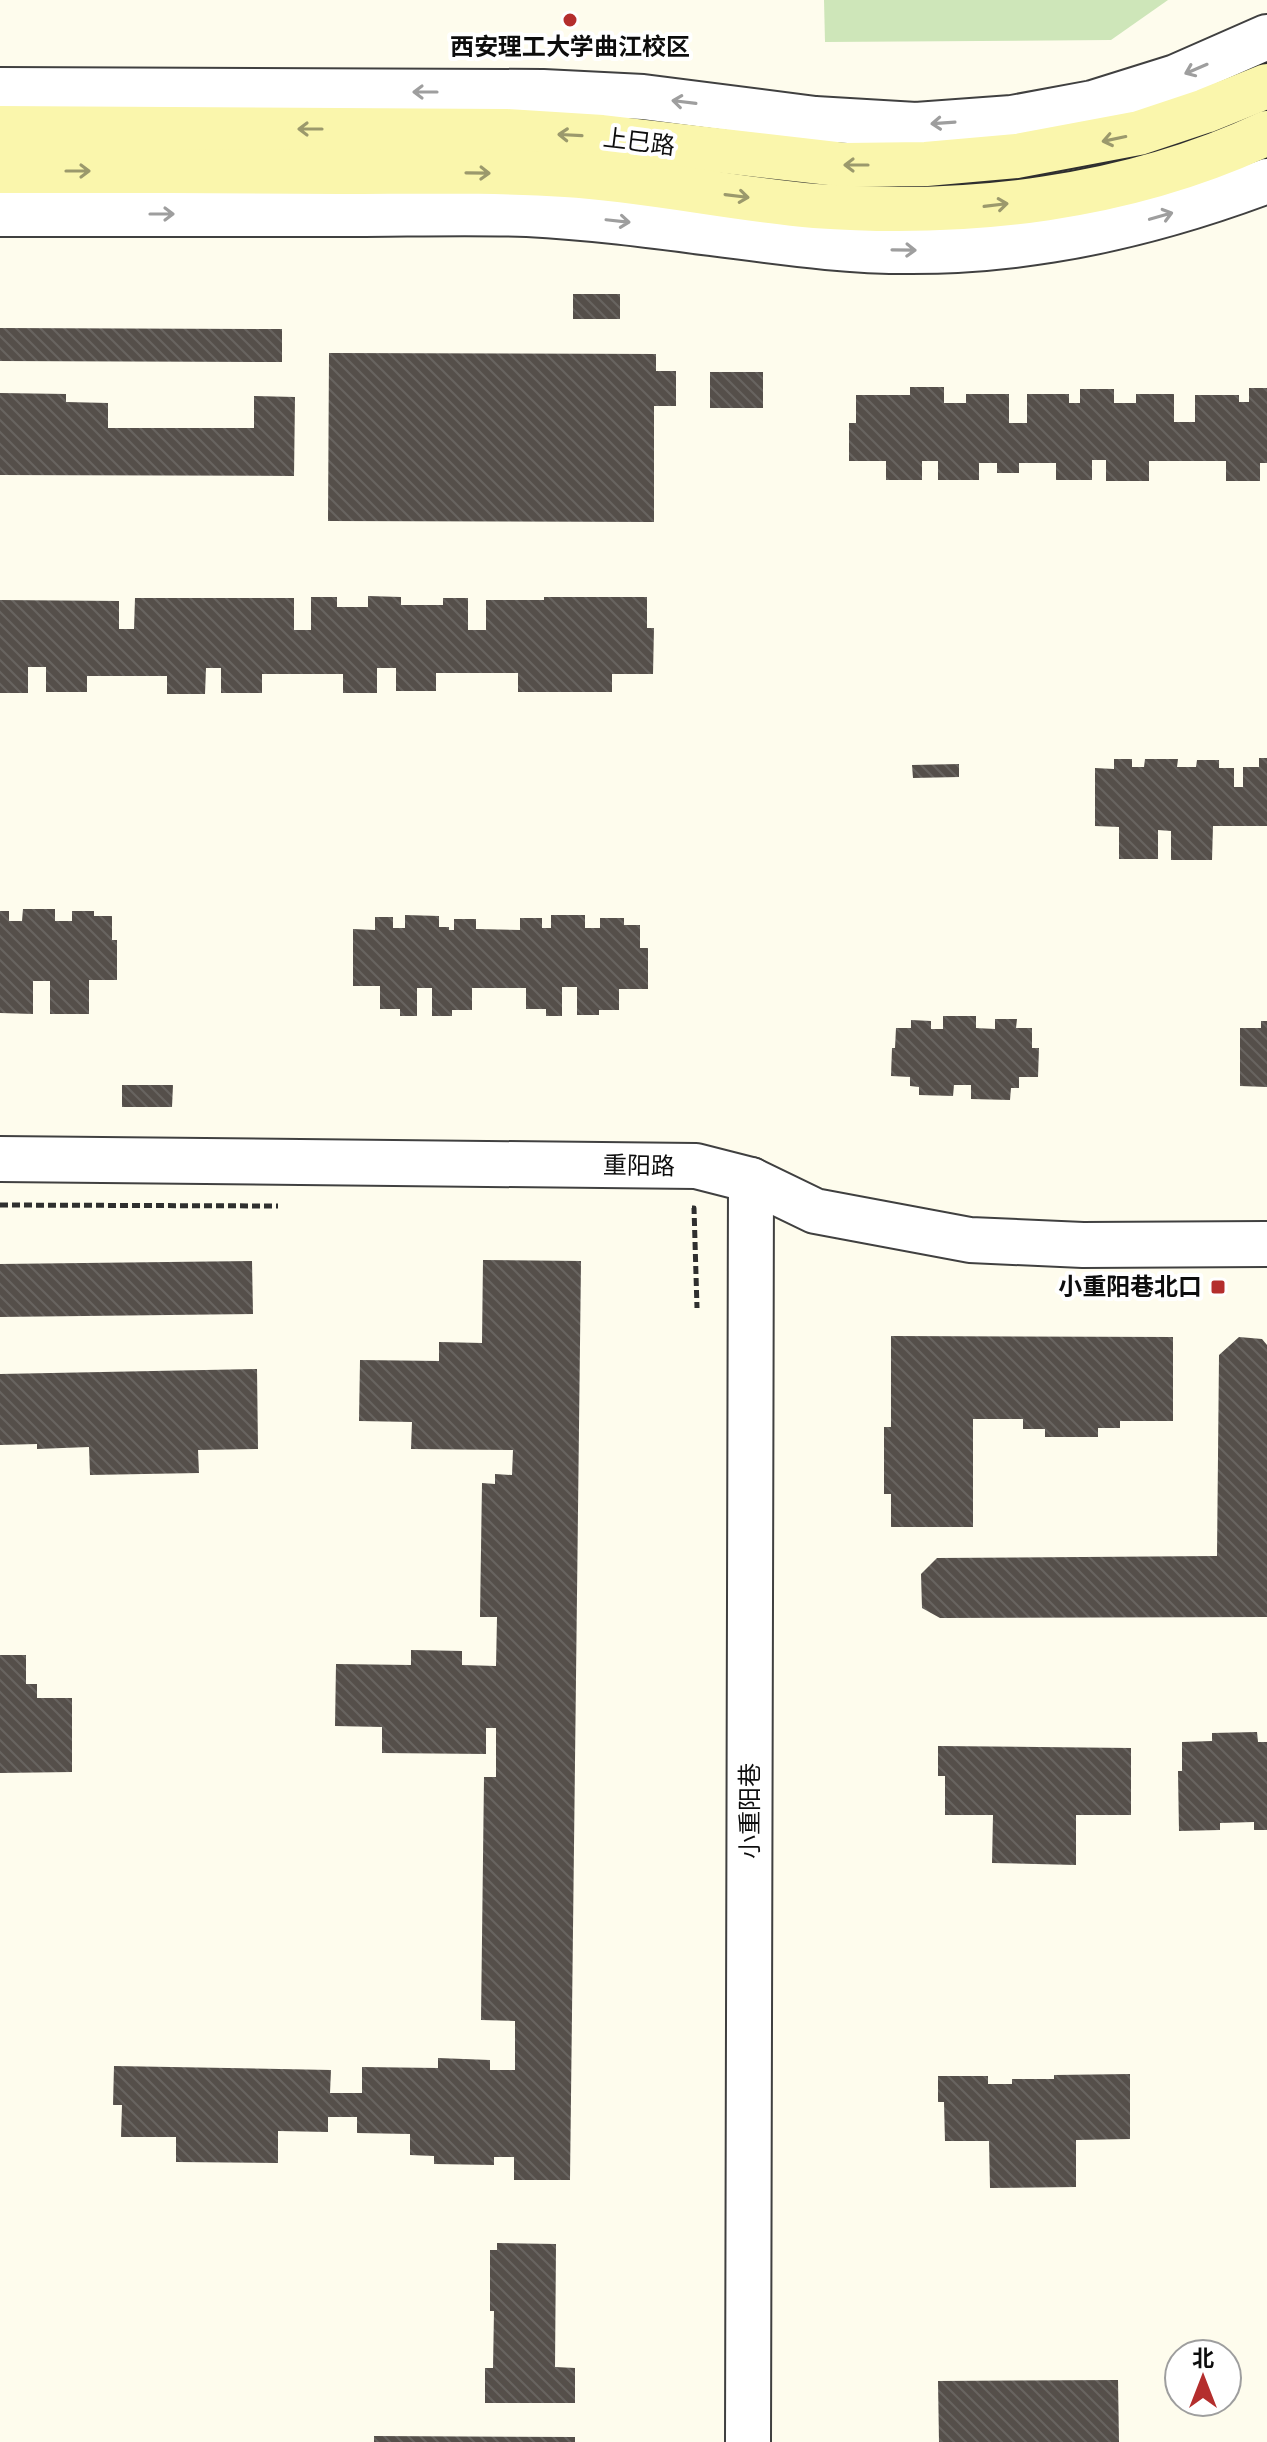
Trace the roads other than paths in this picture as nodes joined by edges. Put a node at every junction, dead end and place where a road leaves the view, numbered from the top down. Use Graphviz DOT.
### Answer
graph roads {
  1 [pos="1267,37"];
  2 [pos="1267,86"];
  3 [pos="0,90"];
  4 [pos="0,128"];
  5 [pos="1267,133"];
  6 [pos="0,171"];
  7 [pos="1267,181"];
  8 [pos="0,214"];
  9 [pos="0,1159"];
  10 [pos="751,1180"];
  11 [pos="1267,1244"];
  12 [pos="748,2442"];
  1 -- 3 [label="street, one-way"];
  2 -- 4 [label="main road, 上巳路, one-way"];
  6 -- 5 [label="main road, 上巳路, one-way"];
  8 -- 7 [label="street, one-way"];
  9 -- 10 [label="street, 重阳路"];
  10 -- 11 [label="street, 重阳路"];
  10 -- 12 [label="street, 小重阳巷"];
}
